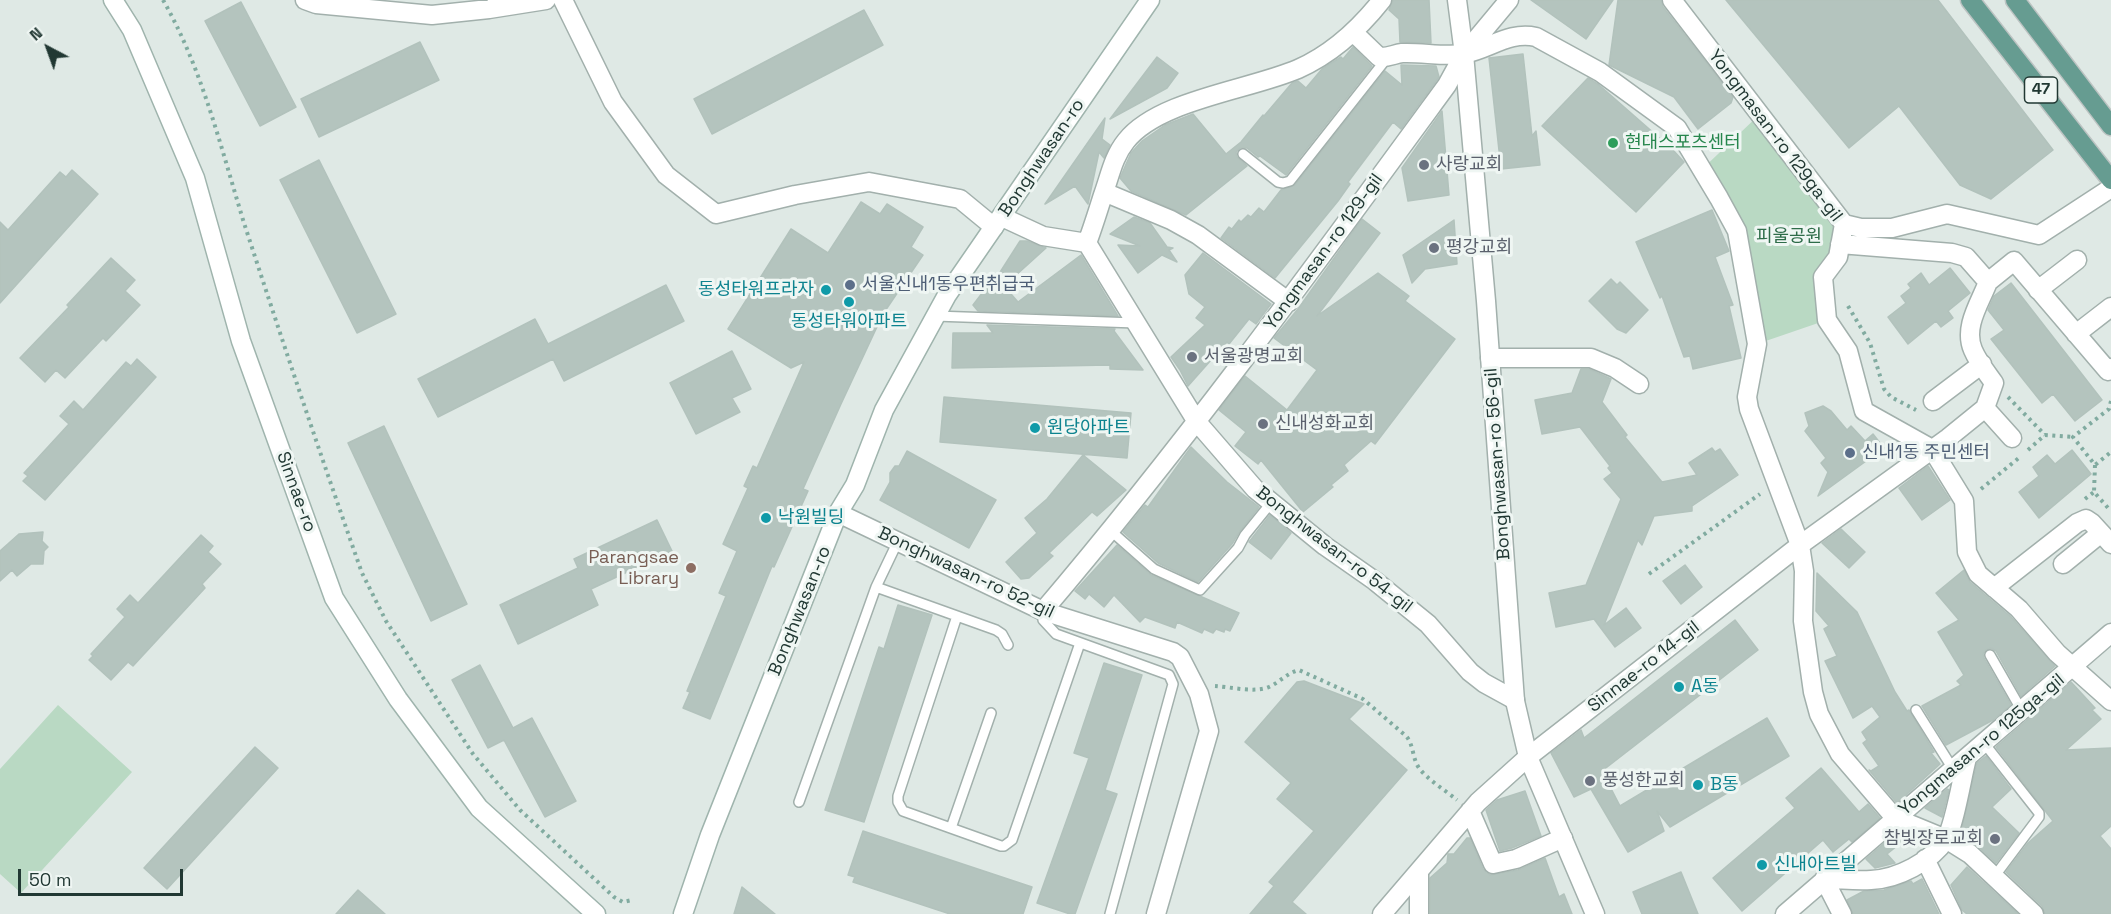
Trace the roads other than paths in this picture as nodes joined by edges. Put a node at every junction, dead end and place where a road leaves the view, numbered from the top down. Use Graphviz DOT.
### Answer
graph roads {
  1 [pos="113,0"];
  2 [pos="306,0"];
  3 [pos="546,0"];
  4 [pos="563,0"];
  5 [pos="1150,0"];
  6 [pos="1382,0"];
  7 [pos="1457,0"];
  8 [pos="1509,0"];
  9 [pos="1672,0"];
  10 [pos="1970,0"];
  11 [pos="2015,0"];
  12 [pos="1353,32"];
  13 [pos="1464,54"];
  14 [pos="1387,58"];
  15 [pos="2110,124"];
  16 [pos="1243,154"];
  17 [pos="2111,180"];
  18 [pos="2111,188"];
  19 [pos="1104,192"];
  20 [pos="998,222"];
  21 [pos="1844,224"];
  22 [pos="1088,243"];
  23 [pos="1840,244"];
  24 [pos="2077,260"];
  25 [pos="1988,282"];
  26 [pos="2038,290"];
  27 [pos="1289,302"];
  28 [pos="2111,307"];
  29 [pos="935,316"];
  30 [pos="1136,324"];
  31 [pos="2076,334"];
  32 [pos="1490,358"];
  33 [pos="1982,364"];
  34 [pos="2111,368"];
  35 [pos="1639,384"];
  36 [pos="1927,407"];
  37 [pos="1984,408"];
  38 [pos="1197,422"];
  39 [pos="2012,438"];
  40 [pos="1932,449"];
  41 [pos="1271,503"];
  42 [pos="838,513"];
  43 [pos="1111,531"];
  44 [pos="2106,539"];
  45 [pos="898,541"];
  46 [pos="1800,545"];
  47 [pos="2063,564"];
  48 [pos="876,587"];
  49 [pos="1994,588"];
  50 [pos="1043,611"];
  51 [pos="957,616"];
  52 [pos="2111,633"];
  53 [pos="1080,643"];
  54 [pos="1008,645"];
  55 [pos="1990,655"];
  56 [pos="2073,667"];
  57 [pos="1515,700"];
  58 [pos="2111,701"];
  59 [pos="1916,710"];
  60 [pos="2022,711"];
  61 [pos="991,713"];
  62 [pos="1984,743"];
  63 [pos="1528,757"];
  64 [pos="1960,764"];
  65 [pos="799,802"];
  66 [pos="1470,811"];
  67 [pos="1895,818"];
  68 [pos="951,828"];
  69 [pos="1563,838"];
  70 [pos="1946,839"];
  71 [pos="1925,859"];
  72 [pos="1419,871"];
  73 [pos="1995,877"];
  74 [pos="1824,879"];
  75 [pos="596,914"];
  76 [pos="683,914"];
  77 [pos="1110,914"];
  78 [pos="1156,914"];
  79 [pos="1382,914"];
  80 [pos="1419,914"];
  81 [pos="1595,914"];
  82 [pos="1785,914"];
  83 [pos="1842,914"];
  84 [pos="1952,914"];
  85 [pos="2034,914"];
  1 -- 75 [label="street, Sinnae-ro"];
  2 -- 3 [label="street"];
  4 -- 20 [label="street"];
  5 -- 20 [label="street, Bonghwasan-ro"];
  6 -- 12 [label="street"];
  7 -- 13 [label="street, Bonghwasan-ro 56-gil"];
  8 -- 13 [label="street, Yongmasan-ro 129-gil"];
  9 -- 21 [label="street, Yongmasan-ro 129ga-gil"];
  10 -- 17 [label="main road, 47"];
  11 -- 15 [label="main road, 47"];
  12 -- 14 [label="street"];
  12 -- 19 [label="street"];
  13 -- 14 [label="street"];
  13 -- 27 [label="street, Yongmasan-ro 129-gil"];
  13 -- 32 [label="street, Bonghwasan-ro 56-gil"];
  13 -- 46 [label="street"];
  14 -- 16 [label="lane"];
  18 -- 21 [label="street"];
  19 -- 22 [label="street"];
  19 -- 27 [label="street"];
  20 -- 22 [label="street"];
  20 -- 29 [label="street, Bonghwasan-ro"];
  21 -- 23 [label="street, Yongmasan-ro 129ga-gil"];
  22 -- 30 [label="street, Bonghwasan-ro 54-gil"];
  23 -- 25 [label="street"];
  23 -- 40 [label="street, Yongmasan-ro 129ga-gil"];
  24 -- 26 [label="street"];
  25 -- 26 [label="street"];
  25 -- 33 [label="street"];
  26 -- 31 [label="street"];
  27 -- 38 [label="street, Yongmasan-ro 129-gil"];
  28 -- 31 [label="street"];
  29 -- 30 [label="lane"];
  29 -- 42 [label="street, Bonghwasan-ro"];
  30 -- 38 [label="street, Bonghwasan-ro 54-gil"];
  31 -- 34 [label="street"];
  32 -- 35 [label="street"];
  32 -- 57 [label="street, Bonghwasan-ro 56-gil"];
  33 -- 36 [label="street"];
  33 -- 37 [label="street"];
  37 -- 39 [label="street"];
  37 -- 40 [label="street, Sinnae-ro 14-gil"];
  38 -- 41 [label="street, Bonghwasan-ro 54-gil"];
  38 -- 43 [label="street, Yongmasan-ro 129-gil"];
  40 -- 46 [label="street, Sinnae-ro 14-gil"];
  40 -- 49 [label="street, Yongmasan-ro 129ga-gil"];
  41 -- 43 [label="lane"];
  41 -- 57 [label="street, Bonghwasan-ro 54-gil"];
  42 -- 45 [label="street, Bonghwasan-ro 52-gil"];
  42 -- 76 [label="street, Bonghwasan-ro"];
  43 -- 50 [label="street, Yongmasan-ro 129-gil"];
  44 -- 47 [label="street"];
  44 -- 49 [label="street"];
  45 -- 48 [label="lane"];
  45 -- 50 [label="street, Bonghwasan-ro 52-gil"];
  46 -- 63 [label="street, Sinnae-ro 14-gil"];
  46 -- 67 [label="street"];
  48 -- 51 [label="lane"];
  48 -- 65 [label="lane"];
  49 -- 56 [label="street, Yongmasan-ro 129ga-gil"];
  50 -- 53 [label="lane"];
  50 -- 78 [label="street, Bonghwasan-ro 52-gil"];
  51 -- 54 [label="lane"];
  51 -- 68 [label="lane"];
  52 -- 56 [label="street, Yongmasan-ro 125ga-gil"];
  53 -- 68 [label="lane"];
  53 -- 77 [label="lane"];
  55 -- 60 [label="lane"];
  56 -- 58 [label="street, Yongmasan-ro 129ga-gil"];
  56 -- 60 [label="street, Yongmasan-ro 125ga-gil"];
  57 -- 63 [label="street, Bonghwasan-ro 56-gil"];
  59 -- 64 [label="lane"];
  60 -- 62 [label="street, Yongmasan-ro 125ga-gil"];
  61 -- 68 [label="lane"];
  62 -- 64 [label="street, Yongmasan-ro 125ga-gil"];
  62 -- 73 [label="lane"];
  63 -- 66 [label="street, Sinnae-ro 14-gil"];
  63 -- 69 [label="street, Bonghwasan-ro 56-gil"];
  64 -- 67 [label="street, Yongmasan-ro 125ga-gil"];
  64 -- 70 [label="street"];
  66 -- 69 [label="street"];
  66 -- 72 [label="street, Sinnae-ro 14-gil"];
  67 -- 70 [label="street"];
  67 -- 74 [label="street, Yongmasan-ro 125ga-gil"];
  69 -- 81 [label="street, Bonghwasan-ro 56-gil"];
  70 -- 71 [label="street"];
  70 -- 73 [label="street"];
  71 -- 74 [label="street"];
  71 -- 84 [label="street"];
  72 -- 79 [label="street, Sinnae-ro 14-gil"];
  72 -- 80 [label="street"];
  73 -- 85 [label="street"];
  74 -- 82 [label="street, Yongmasan-ro 125ga-gil"];
  74 -- 83 [label="street"];
}
